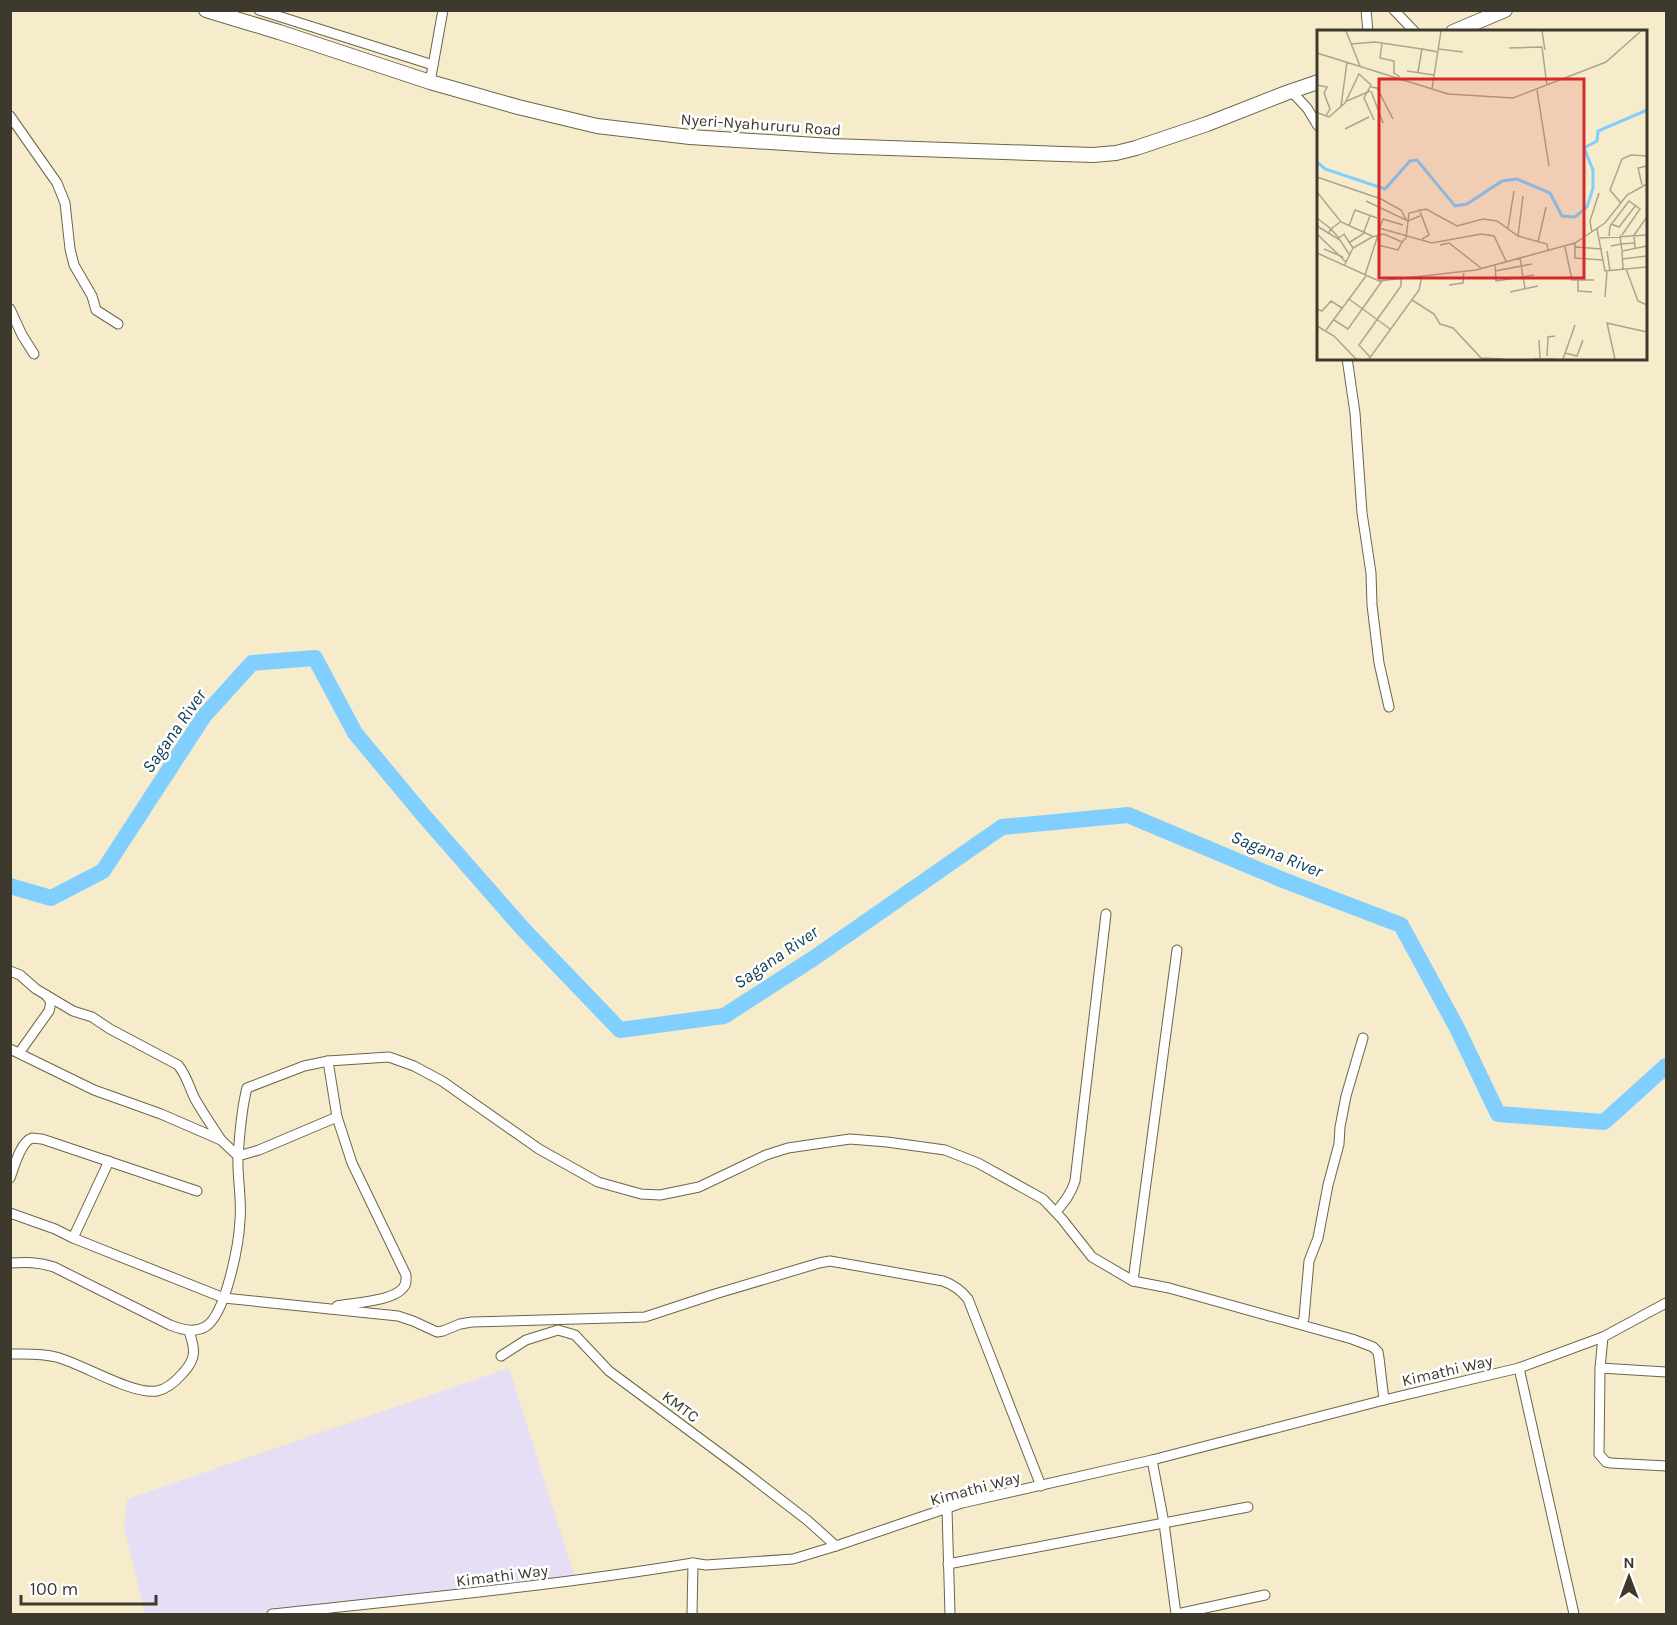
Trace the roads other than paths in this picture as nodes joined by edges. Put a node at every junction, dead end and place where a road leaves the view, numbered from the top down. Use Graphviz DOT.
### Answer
graph roads {
  1 [pos="206,10"];
  2 [pos="259,10"];
  3 [pos="443,10"];
  4 [pos="1366,10"];
  5 [pos="1394,10"];
  6 [pos="1505,10"];
  7 [pos="1368,30"];
  8 [pos="1413,30"];
  9 [pos="1458,30"];
  10 [pos="433,64"];
  11 [pos="430,82"];
  12 [pos="1317,82"];
  13 [pos="1291,91"];
  14 [pos="10,116"];
  15 [pos="1317,124"];
  16 [pos="10,309"];
  17 [pos="118,324"];
  18 [pos="34,354"];
  19 [pos="1347,360"];
  20 [pos="1389,707"];
  21 [pos="1106,914"];
  22 [pos="1177,950"];
  23 [pos="10,971"];
  24 [pos="46,994"];
  25 [pos="1363,1038"];
  26 [pos="15,1051"];
  27 [pos="328,1061"];
  28 [pos="337,1117"];
  29 [pos="221,1140"];
  30 [pos="238,1156"];
  31 [pos="109,1161"];
  32 [pos="10,1178"];
  33 [pos="197,1191"];
  34 [pos="1056,1212"];
  35 [pos="10,1213"];
  36 [pos="73,1238"];
  37 [pos="10,1263"];
  38 [pos="1133,1281"];
  39 [pos="224,1298"];
  40 [pos="1666,1303"];
  41 [pos="326,1308"];
  42 [pos="1302,1324"];
  43 [pos="189,1331"];
  44 [pos="1603,1337"];
  45 [pos="10,1354"];
  46 [pos="501,1356"];
  47 [pos="1519,1368"];
  48 [pos="1600,1368"];
  49 [pos="1666,1372"];
  50 [pos="1384,1400"];
  51 [pos="1152,1460"];
  52 [pos="1666,1466"];
  53 [pos="1041,1486"];
  54 [pos="1248,1507"];
  55 [pos="947,1509"];
  56 [pos="1164,1523"];
  57 [pos="836,1546"];
  58 [pos="693,1563"];
  59 [pos="948,1564"];
  60 [pos="1265,1595"];
  61 [pos="355,1610"];
  62 [pos="272,1614"];
  63 [pos="692,1614"];
  64 [pos="950,1614"];
  65 [pos="1177,1614"];
  66 [pos="1574,1614"];
  1 -- 11 [label="main road, Nyeri-Nyahururu Road"];
  2 -- 10 [label="street"];
  3 -- 10 [label="street"];
  4 -- 7 [label="street"];
  5 -- 8 [label="street"];
  6 -- 9 [label="main road"];
  10 -- 11 [label="street"];
  11 -- 13 [label="main road, Nyeri-Nyahururu Road"];
  12 -- 13 [label="main road, Nyeri-Nyahururu Road"];
  13 -- 15 [label="street"];
  14 -- 17 [label="street"];
  16 -- 18 [label="street"];
  19 -- 20 [label="street"];
  21 -- 34 [label="street"];
  22 -- 38 [label="street"];
  23 -- 24 [label="street"];
  24 -- 26 [label="street"];
  24 -- 29 [label="street"];
  25 -- 42 [label="street"];
  26 -- 29 [label="street"];
  27 -- 28 [label="street"];
  27 -- 30 [label="street"];
  27 -- 34 [label="street"];
  28 -- 30 [label="street"];
  28 -- 41 [label="street"];
  29 -- 30 [label="street"];
  30 -- 39 [label="street"];
  31 -- 32 [label="street"];
  31 -- 33 [label="street"];
  31 -- 36 [label="street"];
  34 -- 38 [label="street"];
  35 -- 36 [label="street"];
  36 -- 39 [label="street"];
  37 -- 43 [label="street"];
  38 -- 42 [label="street"];
  39 -- 41 [label="street"];
  39 -- 43 [label="street"];
  40 -- 44 [label="street, Kimathi Way"];
  41 -- 53 [label="street"];
  42 -- 50 [label="street"];
  43 -- 45 [label="street"];
  44 -- 47 [label="street, Kimathi Way"];
  44 -- 48 [label="street"];
  46 -- 57 [label="street, KMTC"];
  47 -- 50 [label="street, Kimathi Way"];
  47 -- 66 [label="street"];
  48 -- 49 [label="street"];
  48 -- 52 [label="street"];
  50 -- 51 [label="street, Kimathi Way"];
  51 -- 53 [label="street, Kimathi Way"];
  51 -- 56 [label="street"];
  53 -- 55 [label="street, Kimathi Way"];
  54 -- 56 [label="street"];
  55 -- 57 [label="street, Kimathi Way"];
  55 -- 59 [label="street"];
  56 -- 59 [label="street"];
  56 -- 65 [label="street"];
  57 -- 58 [label="street, Kimathi Way"];
  58 -- 61 [label="street, Kimathi Way"];
  58 -- 63 [label="street"];
  59 -- 64 [label="street"];
  60 -- 65 [label="street"];
  61 -- 62 [label="street, Kimathi Way"];
}
